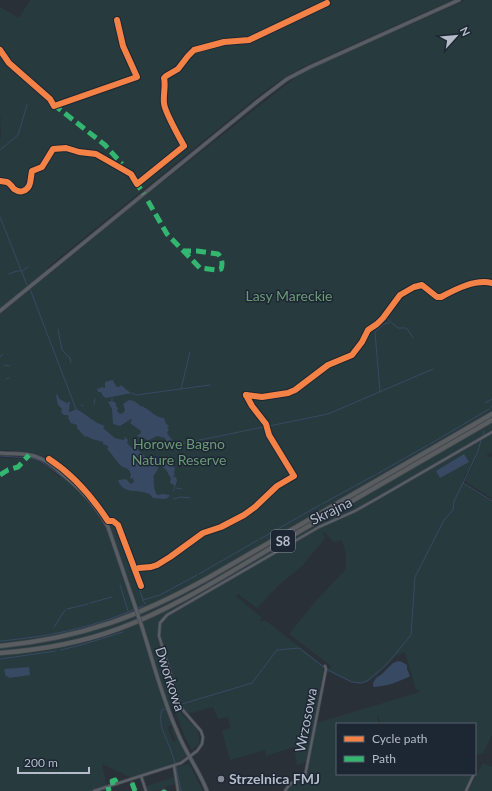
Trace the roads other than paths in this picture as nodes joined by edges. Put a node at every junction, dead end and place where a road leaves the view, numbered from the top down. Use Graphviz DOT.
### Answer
graph roads {
  1 [pos="459,0"];
  2 [pos="0,311"];
  3 [pos="492,414"];
  4 [pos="492,420"];
  5 [pos="492,432"];
  6 [pos="0,453"];
  7 [pos="160,623"];
  8 [pos="0,646"];
  9 [pos="0,653"];
  10 [pos="326,666"];
  11 [pos="190,757"];
  12 [pos="174,766"];
  13 [pos="474,775"];
  14 [pos="141,776"];
  15 [pos="132,783"];
  16 [pos="118,784"];
  17 [pos="113,785"];
  18 [pos="108,786"];
  19 [pos="94,791"];
  20 [pos="110,791"];
  21 [pos="135,791"];
  22 [pos="146,791"];
  23 [pos="178,791"];
  24 [pos="207,791"];
  25 [pos="285,791"];
  26 [pos="466,791"];
  1 -- 2 [label="main road"];
  3 -- 8 [label="highway, S8"];
  4 -- 9 [label="highway, S8"];
  5 -- 7 [label="street, Skrajna"];
  6 -- 11 [label="main road, Dworkowa, bridge"];
  7 -- 11 [label="street, Dworkowa"];
  10 -- 25 [label="street, Wrzosowa"];
  11 -- 12 [label="street"];
  11 -- 24 [label="main road, Dworkowa"];
  12 -- 14 [label="street"];
  12 -- 23 [label="street"];
  13 -- 26 [label="street"];
  14 -- 16 [label="street"];
  14 -- 22 [label="street"];
  15 -- 21 [label="street"];
  16 -- 17 [label="street"];
  16 -- 17 [label="street"];
  17 -- 18 [label="street"];
  18 -- 19 [label="street"];
  18 -- 20 [label="street"];
}
